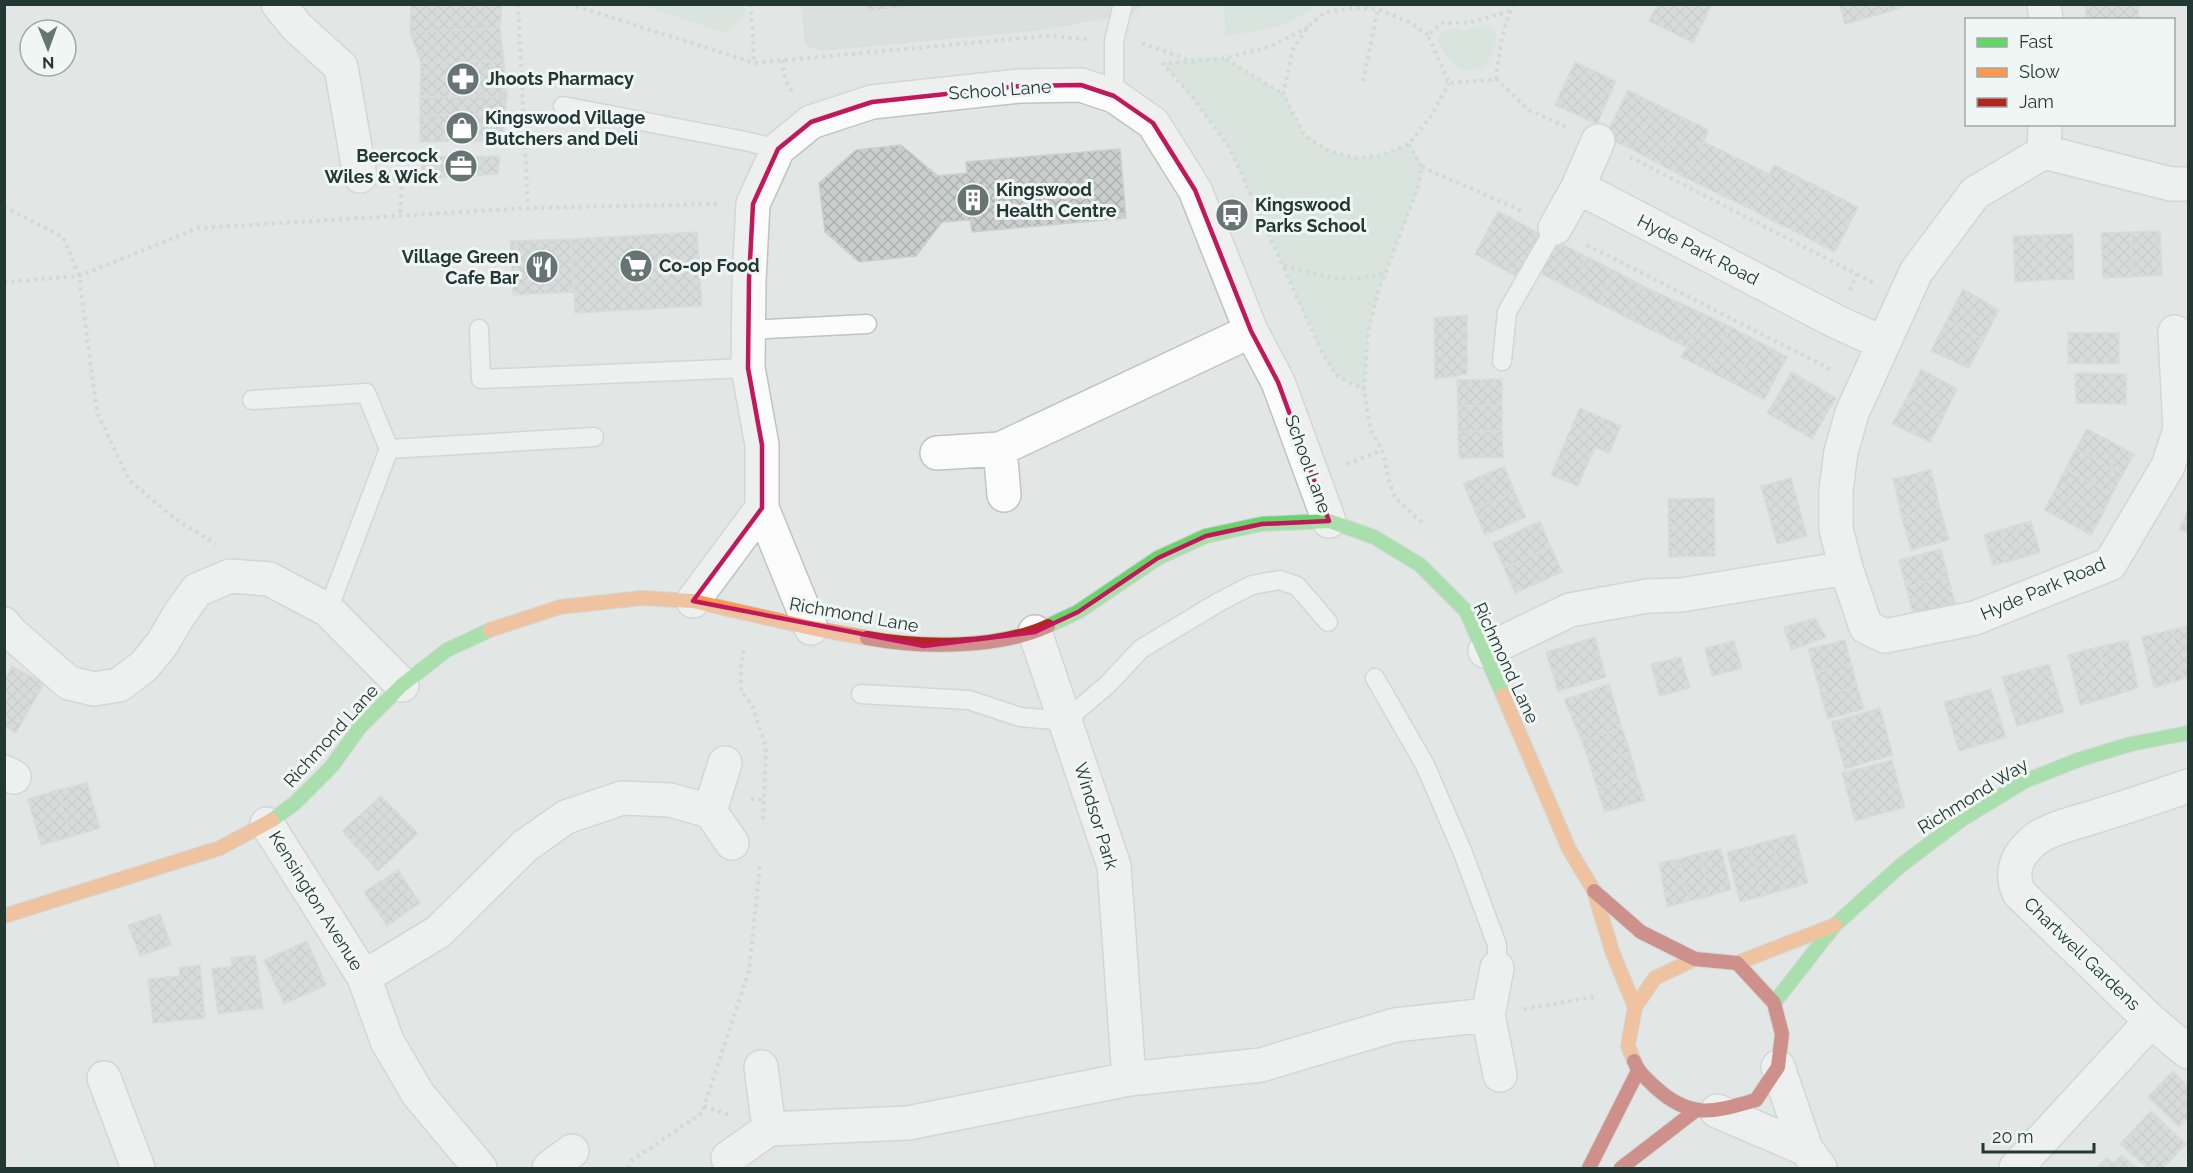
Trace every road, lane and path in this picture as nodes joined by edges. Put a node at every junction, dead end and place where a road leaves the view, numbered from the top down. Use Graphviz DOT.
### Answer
graph roads {
  1 [pos="278,4"];
  2 [pos="518,4"];
  3 [pos="569,4"];
  4 [pos="751,4"];
  5 [pos="1123,4"];
  6 [pos="1515,4"];
  7 [pos="1378,9"];
  8 [pos="1510,10"];
  9 [pos="1308,27"];
  10 [pos="1428,35"];
  11 [pos="1114,41"];
  12 [pos="1226,58"];
  13 [pos="783,60"];
  14 [pos="1195,62"];
  15 [pos="754,63"];
  16 [pos="1496,79"];
  17 [pos="785,80"];
  18 [pos="1363,81"];
  19 [pos="1449,83"];
  20 [pos="1283,94"];
  21 [pos="1114,96"];
  22 [pos="563,106"];
  23 [pos="2045,138"];
  24 [pos="1598,141"];
  25 [pos="1409,144"];
  26 [pos="778,149"];
  27 [pos="1422,167"];
  28 [pos="360,176"];
  29 [pos="2188,184"];
  30 [pos="1578,187"];
  31 [pos="753,204"];
  32 [pos="4,207"];
  33 [pos="528,208"];
  34 [pos="1555,228"];
  35 [pos="1283,266"];
  36 [pos="1385,273"];
  37 [pos="79,276"];
  38 [pos="4,282"];
  39 [pos="1904,298"];
  40 [pos="867,324"];
  41 [pos="479,329"];
  42 [pos="748,330"];
  43 [pos="1251,331"];
  44 [pos="2175,332"];
  45 [pos="1883,343"];
  46 [pos="1502,361"];
  47 [pos="748,368"];
  48 [pos="1864,387"];
  49 [pos="1364,390"];
  50 [pos="252,400"];
  51 [pos="594,437"];
  52 [pos="389,449"];
  53 [pos="1000,449"];
  54 [pos="937,453"];
  55 [pos="1004,495"];
  56 [pos="762,508"];
  57 [pos="1329,521"];
  58 [pos="1430,528"];
  59 [pos="222,548"];
  60 [pos="1846,568"];
  61 [pos="693,601"];
  62 [pos="328,610"];
  63 [pos="752,614"];
  64 [pos="1328,622"];
  65 [pos="811,627"];
  66 [pos="6,631"];
  67 [pos="1035,632"];
  68 [pos="1485,651"];
  69 [pos="1375,678"];
  70 [pos="402,685"];
  71 [pos="861,694"];
  72 [pos="1065,721"];
  73 [pos="2188,734"];
  74 [pos="725,763"];
  75 [pos="2188,786"];
  76 [pos="710,811"];
  77 [pos="267,824"];
  78 [pos="747,839"];
  79 [pos="760,859"];
  80 [pos="1594,891"];
  81 [pos="4,916"];
  82 [pos="1835,925"];
  83 [pos="1695,959"];
  84 [pos="1737,963"];
  85 [pos="1497,968"];
  86 [pos="364,977"];
  87 [pos="1601,996"];
  88 [pos="1774,1003"];
  89 [pos="1635,1007"];
  90 [pos="1488,1015"];
  91 [pos="2151,1021"];
  92 [pos="2188,1052"];
  93 [pos="761,1067"];
  94 [pos="1778,1067"];
  95 [pos="1638,1071"];
  96 [pos="1500,1075"];
  97 [pos="104,1078"];
  98 [pos="1128,1079"];
  99 [pos="1706,1111"];
  100 [pos="769,1129"];
  101 [pos="728,1158"];
  102 [pos="1813,1159"];
  103 [pos="138,1168"];
  104 [pos="480,1168"];
  105 [pos="628,1168"];
  106 [pos="1589,1168"];
  107 [pos="1621,1168"];
  108 [pos="2016,1168"];
  1 -- 28 [label="street"];
  2 -- 33 [label="path"];
  3 -- 15 [label="path"];
  4 -- 15 [label="path"];
  5 -- 11 [label="lane"];
  6 -- 8 [label="path"];
  7 -- 9 [label="path"];
  7 -- 10 [label="path"];
  7 -- 18 [label="path"];
  8 -- 10 [label="path"];
  8 -- 16 [label="path"];
  9 -- 12 [label="path"];
  9 -- 20 [label="path"];
  10 -- 19 [label="path"];
  11 -- 13 [label="path"];
  11 -- 14 [label="path"];
  11 -- 21 [label="lane"];
  12 -- 14 [label="path"];
  12 -- 20 [label="path"];
  13 -- 15 [label="path"];
  13 -- 17 [label="path"];
  14 -- 35 [label="path"];
  16 -- 19 [label="path"];
  16 -- 24 [label="path"];
  19 -- 25 [label="path"];
  20 -- 25 [label="path"];
  21 -- 26 [label="street, School Lane"];
  21 -- 43 [label="street, School Lane"];
  22 -- 26 [label="lane"];
  23 -- 29 [label="street, Hyde Park Road"];
  23 -- 39 [label="street, Hyde Park Road"];
  24 -- 30 [label="street"];
  24 -- 39 [label="path"];
  25 -- 27 [label="path"];
  26 -- 31 [label="street, School Lane"];
  27 -- 34 [label="path"];
  27 -- 36 [label="path"];
  30 -- 34 [label="street"];
  30 -- 45 [label="street, Hyde Park Road"];
  31 -- 33 [label="path"];
  31 -- 42 [label="street, School Lane"];
  32 -- 37 [label="path"];
  33 -- 37 [label="path"];
  34 -- 46 [label="lane"];
  34 -- 48 [label="path"];
  35 -- 36 [label="path"];
  35 -- 49 [label="path"];
  36 -- 49 [label="path"];
  37 -- 38 [label="path"];
  37 -- 59 [label="path"];
  39 -- 45 [label="street, Hyde Park Road"];
  40 -- 42 [label="lane"];
  41 -- 47 [label="lane"];
  42 -- 47 [label="street, School Lane"];
  43 -- 53 [label="street"];
  43 -- 57 [label="street, School Lane"];
  44 -- 60 [label="street, Hyde Park Road"];
  45 -- 48 [label="street, Hyde Park Road"];
  47 -- 56 [label="street, School Lane"];
  48 -- 60 [label="street, Hyde Park Road"];
  49 -- 58 [label="path"];
  50 -- 52 [label="lane"];
  51 -- 52 [label="lane"];
  52 -- 62 [label="lane"];
  53 -- 54 [label="street"];
  53 -- 55 [label="street"];
  56 -- 61 [label="street"];
  56 -- 65 [label="street, School Lane"];
  57 -- 67 [label="street, Richmond Lane"];
  57 -- 68 [label="street, Richmond Lane"];
  60 -- 68 [label="street"];
  61 -- 63 [label="street, Richmond Lane"];
  61 -- 70 [label="street, Richmond Lane"];
  62 -- 66 [label="street"];
  62 -- 70 [label="street"];
  63 -- 65 [label="street, Richmond Lane"];
  63 -- 78 [label="path"];
  64 -- 72 [label="lane"];
  65 -- 67 [label="street, Richmond Lane"];
  67 -- 72 [label="street, Windsor Park"];
  68 -- 80 [label="street, Richmond Lane"];
  69 -- 85 [label="lane"];
  70 -- 77 [label="street, Richmond Lane"];
  71 -- 72 [label="lane"];
  72 -- 98 [label="street, Windsor Park"];
  73 -- 82 [label="street, Richmond Way"];
  74 -- 76 [label="street"];
  75 -- 91 [label="street, Chartwell Gardens"];
  76 -- 78 [label="street"];
  76 -- 86 [label="street, Kensington Avenue"];
  77 -- 81 [label="street, Richmond Lane"];
  77 -- 86 [label="street, Kensington Avenue"];
  79 -- 105 [label="path"];
  80 -- 83 [label="street, Richmond Lane"];
  80 -- 89 [label="street, Richmond Lane"];
  82 -- 84 [label="street, Richmond Way"];
  82 -- 88 [label="street, Richmond Way"];
  83 -- 84 [label="street"];
  83 -- 89 [label="street"];
  84 -- 88 [label="street"];
  85 -- 90 [label="street"];
  86 -- 104 [label="street, Kensington Avenue"];
  87 -- 90 [label="path"];
  88 -- 94 [label="street"];
  89 -- 95 [label="street"];
  90 -- 96 [label="street"];
  90 -- 98 [label="street"];
  91 -- 92 [label="street, Chartwell Gardens"];
  91 -- 108 [label="street, Chartwell Gardens"];
  93 -- 100 [label="street"];
  94 -- 99 [label="street"];
  94 -- 102 [label="street"];
  95 -- 99 [label="street"];
  95 -- 106 [label="street"];
  97 -- 103 [label="street"];
  98 -- 100 [label="street"];
  99 -- 102 [label="street"];
  99 -- 107 [label="street"];
  100 -- 101 [label="street"];
}
